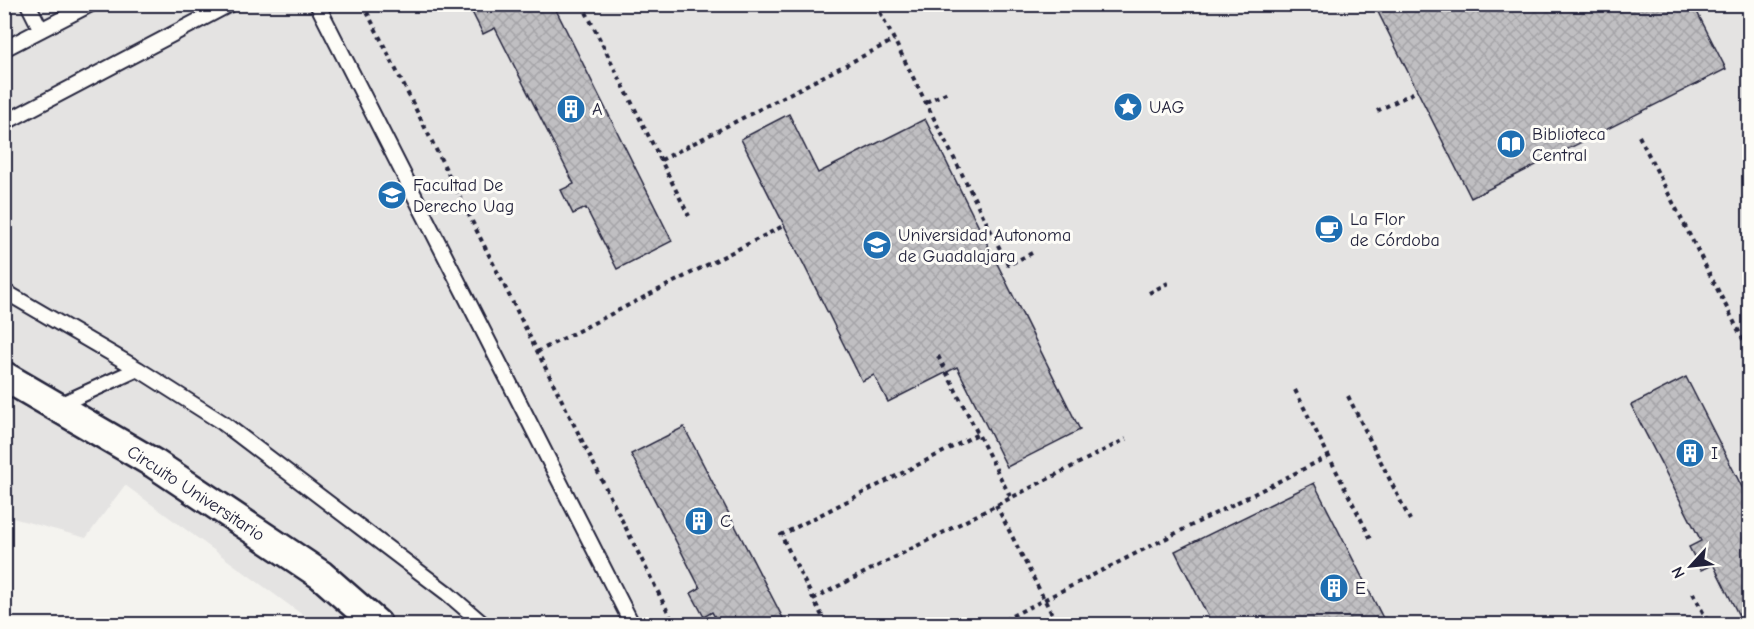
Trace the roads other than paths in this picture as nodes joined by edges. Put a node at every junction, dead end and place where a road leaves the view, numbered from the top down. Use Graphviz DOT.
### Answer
graph roads {
  1 [pos="28,4"];
  2 [pos="91,4"];
  3 [pos="230,4"];
  4 [pos="317,4"];
  5 [pos="40,30"];
  6 [pos="4,49"];
  7 [pos="4,123"];
  8 [pos="4,291"];
  9 [pos="138,369"];
  10 [pos="4,376"];
  11 [pos="57,406"];
  12 [pos="376,624"];
  13 [pos="483,624"];
  14 [pos="632,624"];
  1 -- 5 [label="lane"];
  2 -- 5 [label="lane"];
  3 -- 7 [label="lane"];
  4 -- 14 [label="lane"];
  5 -- 6 [label="lane"];
  8 -- 9 [label="lane"];
  9 -- 11 [label="lane"];
  9 -- 13 [label="lane"];
  10 -- 11 [label="street, Circuito Universitario"];
  11 -- 12 [label="street, Circuito Universitario"];
}
